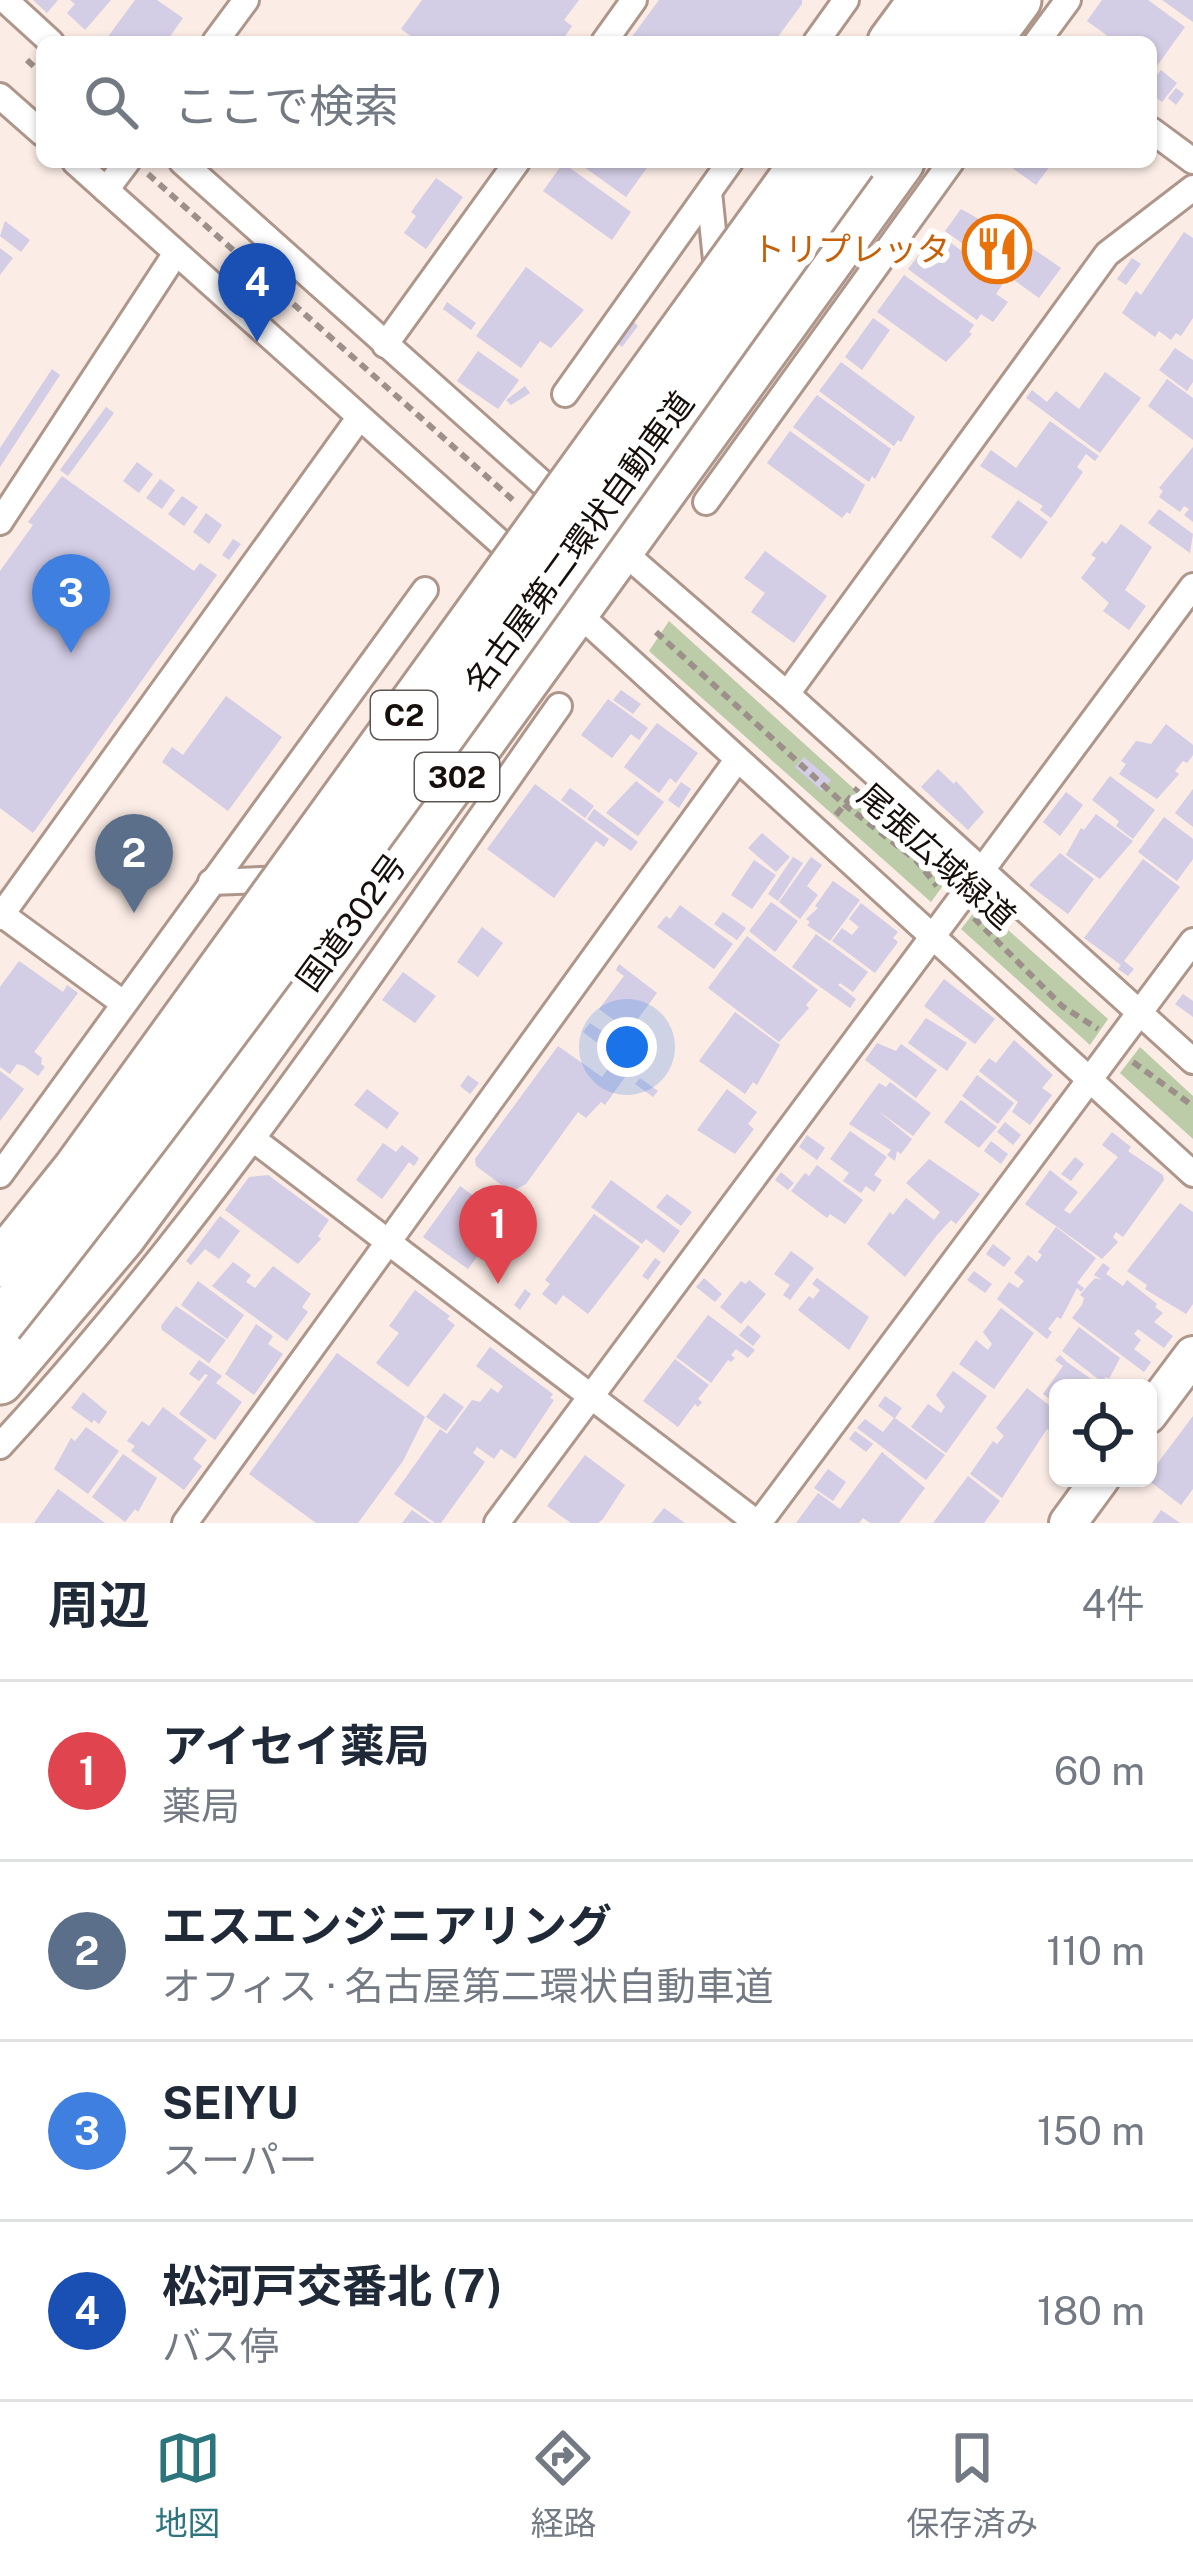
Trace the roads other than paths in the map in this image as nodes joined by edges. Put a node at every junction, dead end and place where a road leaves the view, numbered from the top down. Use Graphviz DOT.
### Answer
graph roads {
  1 [pos="5,0"];
  2 [pos="246,0"];
  3 [pos="634,0"];
  4 [pos="846,0"];
  5 [pos="922,0"];
  6 [pos="971,0"];
  7 [pos="1018,0"];
  8 [pos="1068,0"];
  9 [pos="44,36"];
  10 [pos="219,36"];
  11 [pos="608,36"];
  12 [pos="820,36"];
  13 [pos="895,36"];
  14 [pos="944,36"];
  15 [pos="991,36"];
  16 [pos="1041,36"];
  17 [pos="3,104"];
  18 [pos="36,129"];
  19 [pos="1157,134"];
  20 [pos="1193,161"];
  21 [pos="82,168"];
  22 [pos="126,168"];
  23 [pos="189,168"];
  24 [pos="513,168"];
  25 [pos="726,168"];
  26 [pos="800,168"];
  27 [pos="850,168"];
  28 [pos="897,168"];
  29 [pos="947,168"];
  30 [pos="1193,188"];
  31 [pos="106,190"];
  32 [pos="709,192"];
  33 [pos="176,253"];
  34 [pos="868,278"];
  35 [pos="817,279"];
  36 [pos="385,345"];
  37 [pos="565,394"];
  38 [pos="730,398"];
  39 [pos="359,418"];
  40 [pos="706,502"];
  41 [pos="0,522"];
  42 [pos="621,550"];
  43 [pos="1193,586"];
  44 [pos="425,590"];
  45 [pos="576,611"];
  46 [pos="787,694"];
  47 [pos="559,706"];
  48 [pos="737,760"];
  49 [pos="361,774"];
  50 [pos="983,872"];
  51 [pos="386,875"];
  52 [pos="212,882"];
  53 [pos="1,915"];
  54 [pos="934,939"];
  55 [pos="1193,941"];
  56 [pos="123,1003"];
  57 [pos="1139,1014"];
  58 [pos="1193,1061"];
  59 [pos="1090,1081"];
  60 [pos="253,1139"];
  61 [pos="0,1174"];
  62 [pos="1193,1174"];
  63 [pos="0,1214"];
  64 [pos="388,1242"];
  65 [pos="0,1264"];
  66 [pos="0,1324"];
  67 [pos="1193,1355"];
  68 [pos="0,1381"];
  69 [pos="591,1396"];
  70 [pos="1157,1403"];
  71 [pos="0,1446"];
  72 [pos="1094,1487"];
  73 [pos="185,1523"];
  74 [pos="496,1523"];
  75 [pos="758,1523"];
  76 [pos="1067,1523"];
  1 -- 9 [label="street"];
  2 -- 10 [label="street"];
  3 -- 11 [label="street"];
  4 -- 12 [label="street"];
  5 -- 13 [label="highway"];
  6 -- 14 [label="highway"];
  7 -- 15 [label="highway"];
  8 -- 16 [label="street"];
  17 -- 18 [label="street"];
  19 -- 20 [label="street"];
  21 -- 31 [label="street"];
  22 -- 31 [label="street"];
  23 -- 36 [label="street"];
  24 -- 36 [label="street"];
  25 -- 32 [label="street"];
  26 -- 49 [label="highway, 名古屋第二環状自動車道 / C2, bridge"];
  27 -- 66 [label="highway, 名古屋第二環状自動車道 / C2, bridge"];
  28 -- 35 [label="highway, 国道302号 / 302"];
  29 -- 34 [label="street"];
  30 -- 46 [label="street"];
  31 -- 33 [label="street"];
  32 -- 37 [label="street"];
  32 -- 38 [label="street"];
  33 -- 39 [label="street"];
  33 -- 41 [label="street"];
  34 -- 35 [label="street"];
  34 -- 40 [label="street"];
  35 -- 38 [label="highway, 国道302号 / 302"];
  36 -- 42 [label="street"];
  38 -- 42 [label="highway, 国道302号 / 302"];
  39 -- 45 [label="street"];
  39 -- 53 [label="street"];
  42 -- 45 [label="highway, 国道302号 / 302"];
  42 -- 46 [label="street"];
  43 -- 50 [label="street"];
  44 -- 52 [label="street"];
  45 -- 48 [label="street"];
  45 -- 51 [label="highway, 国道302号 / 302"];
  46 -- 50 [label="street"];
  47 -- 60 [label="street"];
  48 -- 54 [label="street"];
  48 -- 64 [label="street"];
  49 -- 63 [label="highway, bridge"];
  49 -- 65 [label="highway, 名古屋第二環状自動車道 / C2, bridge"];
  50 -- 54 [label="street"];
  50 -- 57 [label="street"];
  51 -- 52 [label="street"];
  51 -- 68 [label="highway, 国道302号 / 302"];
  52 -- 56 [label="street"];
  53 -- 56 [label="street"];
  54 -- 59 [label="street"];
  54 -- 69 [label="street"];
  55 -- 57 [label="street"];
  56 -- 61 [label="street"];
  57 -- 58 [label="street"];
  57 -- 59 [label="street"];
  59 -- 62 [label="street"];
  59 -- 75 [label="street"];
  60 -- 64 [label="street"];
  60 -- 71 [label="street"];
  64 -- 69 [label="street"];
  64 -- 73 [label="street"];
  67 -- 70 [label="street"];
  69 -- 74 [label="street"];
  69 -- 75 [label="street"];
  72 -- 76 [label="street"];
}
